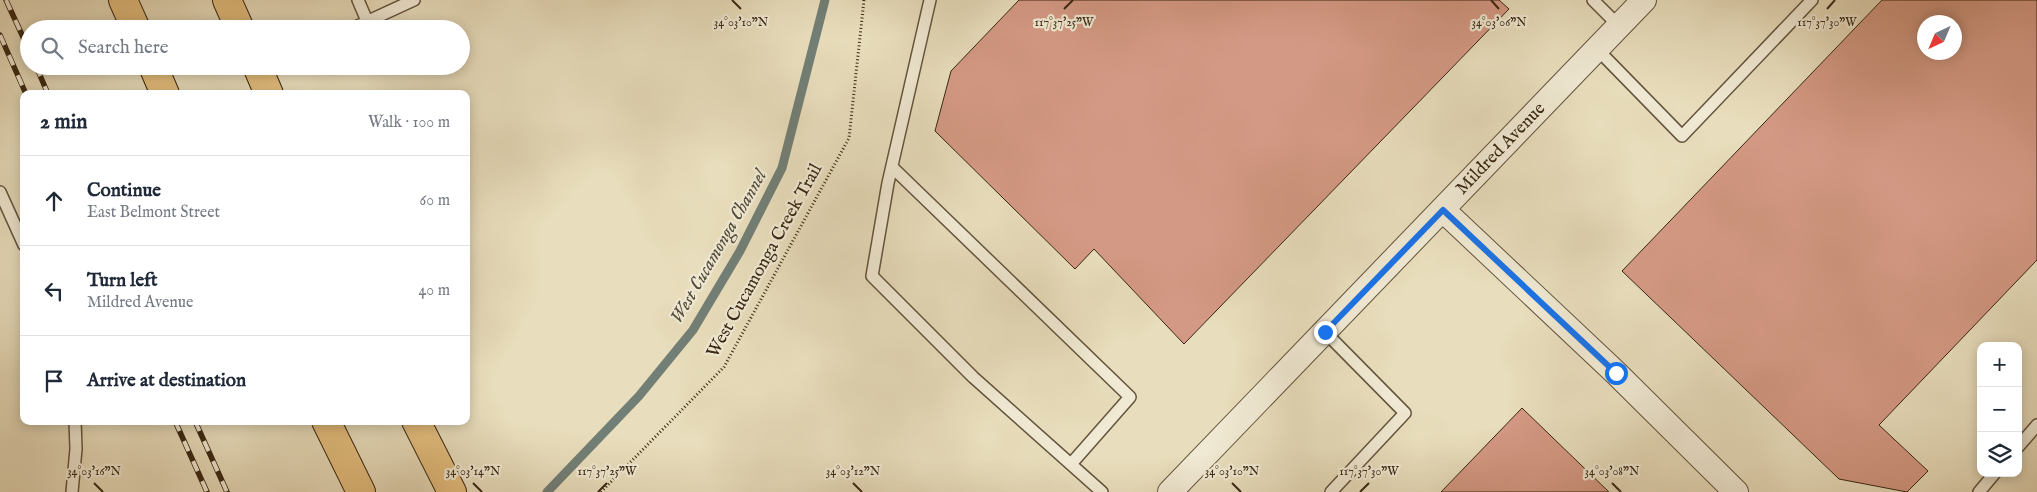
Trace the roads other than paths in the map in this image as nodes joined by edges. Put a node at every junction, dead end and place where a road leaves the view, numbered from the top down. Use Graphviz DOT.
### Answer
graph roads {
  1 [pos="123,0"];
  2 [pos="227,0"];
  3 [pos="358,0"];
  4 [pos="414,0"];
  5 [pos="930,0"];
  6 [pos="1592,0"];
  7 [pos="1644,0"];
  8 [pos="1812,0"];
  9 [pos="132,20"];
  10 [pos="236,20"];
  11 [pos="366,20"];
  12 [pos="371,20"];
  13 [pos="1619,26"];
  14 [pos="1597,49"];
  15 [pos="157,75"];
  16 [pos="163,90"];
  17 [pos="892,168"];
  18 [pos="0,192"];
  19 [pos="1443,210"];
  20 [pos="20,236"];
  21 [pos="1325,332"];
  22 [pos="75,425"];
  23 [pos="328,425"];
  24 [pos="418,425"];
  25 [pos="2037,425"];
  26 [pos="2022,442"];
  27 [pos="1071,464"];
  28 [pos="1992,477"];
  29 [pos="72,492"];
  30 [pos="361,492"];
  31 [pos="452,492"];
  32 [pos="1102,492"];
  33 [pos="1170,492"];
  34 [pos="1331,492"];
  35 [pos="1736,492"];
  36 [pos="1979,492"];
  1 -- 9 [label="main road"];
  2 -- 10 [label="main road"];
  3 -- 11 [label="lane"];
  4 -- 12 [label="lane"];
  5 -- 17 [label="lane"];
  6 -- 13 [label="lane"];
  7 -- 13 [label="street, Mildred Avenue"];
  8 -- 14 [label="lane"];
  13 -- 14 [label="street, Mildred Avenue"];
  14 -- 19 [label="street, Mildred Avenue"];
  15 -- 16 [label="main road"];
  17 -- 27 [label="lane"];
  17 -- 27 [label="lane"];
  18 -- 20 [label="lane"];
  19 -- 21 [label="street, Mildred Avenue"];
  19 -- 35 [label="street"];
  21 -- 33 [label="street, Mildred Avenue"];
  21 -- 34 [label="lane"];
  22 -- 29 [label="lane"];
  23 -- 30 [label="main road"];
  24 -- 31 [label="main road"];
  25 -- 26 [label="lane"];
  27 -- 32 [label="lane"];
  28 -- 36 [label="lane"];
}
